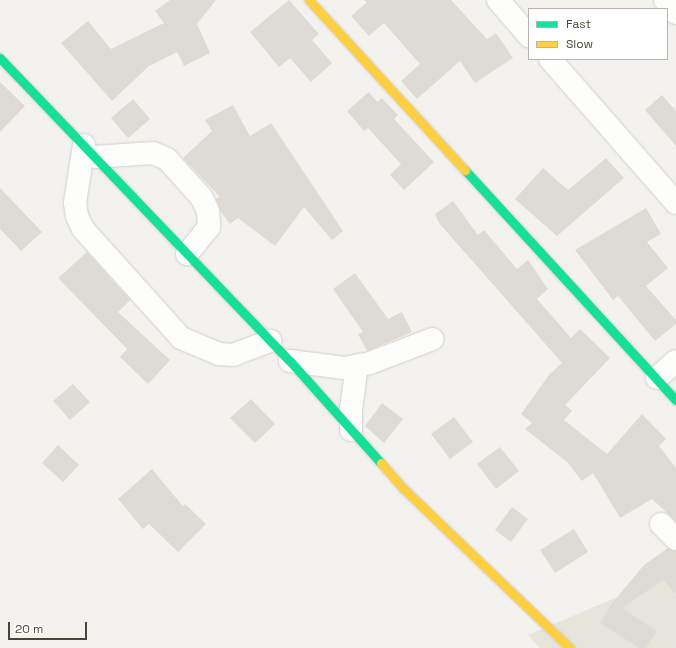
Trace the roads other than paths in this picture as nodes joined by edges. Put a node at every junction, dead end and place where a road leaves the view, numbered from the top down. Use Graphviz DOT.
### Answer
graph roads {
  1 [pos="309,0"];
  2 [pos="498,0"];
  3 [pos="665,0"];
  4 [pos="676,13"];
  5 [pos="528,35"];
  6 [pos="0,58"];
  7 [pos="551,60"];
  8 [pos="89,151"];
  9 [pos="676,203"];
  10 [pos="186,254"];
  11 [pos="433,339"];
  12 [pos="270,341"];
  13 [pos="290,361"];
  14 [pos="676,361"];
  15 [pos="357,366"];
  16 [pos="657,378"];
  17 [pos="676,400"];
  18 [pos="352,430"];
  19 [pos="661,524"];
  20 [pos="676,539"];
  21 [pos="570,648"];
  1 -- 16 [label="street"];
  2 -- 5 [label="street"];
  3 -- 4 [label="street"];
  6 -- 8 [label="street"];
  7 -- 9 [label="street"];
  8 -- 10 [label="street"];
  8 -- 10 [label="street"];
  8 -- 12 [label="street"];
  10 -- 12 [label="street"];
  11 -- 15 [label="street"];
  12 -- 13 [label="street"];
  13 -- 15 [label="street"];
  13 -- 18 [label="street"];
  14 -- 16 [label="street"];
  15 -- 18 [label="street"];
  16 -- 17 [label="street"];
  18 -- 21 [label="street"];
  19 -- 20 [label="street"];
}
